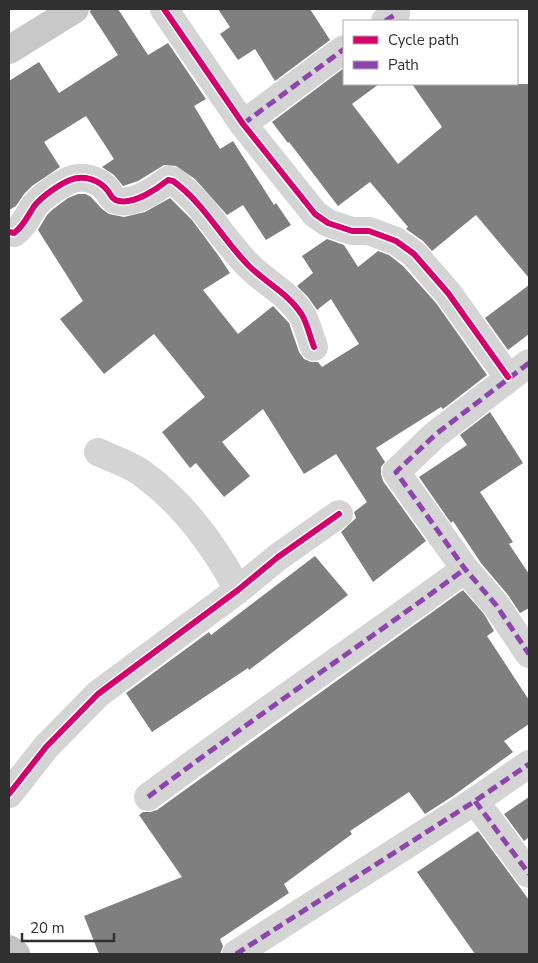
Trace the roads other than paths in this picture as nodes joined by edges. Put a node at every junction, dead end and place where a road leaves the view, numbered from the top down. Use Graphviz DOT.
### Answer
graph roads {
  1 [pos="75,9"];
  2 [pos="164,9"];
  3 [pos="9,50"];
  4 [pos="343,50"];
  5 [pos="243,124"];
  6 [pos="9,232"];
  7 [pos="314,347"];
  8 [pos="519,370"];
  9 [pos="98,452"];
  10 [pos="339,514"];
  11 [pos="465,569"];
  12 [pos="238,590"];
  13 [pos="527,646"];
  14 [pos="529,764"];
  15 [pos="9,794"];
  16 [pos="148,797"];
  17 [pos="475,801"];
  18 [pos="529,874"];
  19 [pos="9,949"];
  20 [pos="16,954"];
  21 [pos="236,954"];
  1 -- 3 [label="main road"];
  2 -- 5 [label="street"];
  4 -- 5 [label="street"];
  5 -- 8 [label="street"];
  6 -- 7 [label="street"];
  8 -- 11 [label="street"];
  9 -- 12 [label="street"];
  10 -- 12 [label="street"];
  11 -- 13 [label="street"];
  11 -- 16 [label="street"];
  12 -- 15 [label="street"];
  14 -- 17 [label="street"];
  17 -- 18 [label="street"];
  17 -- 21 [label="street"];
  19 -- 20 [label="highway"];
}
